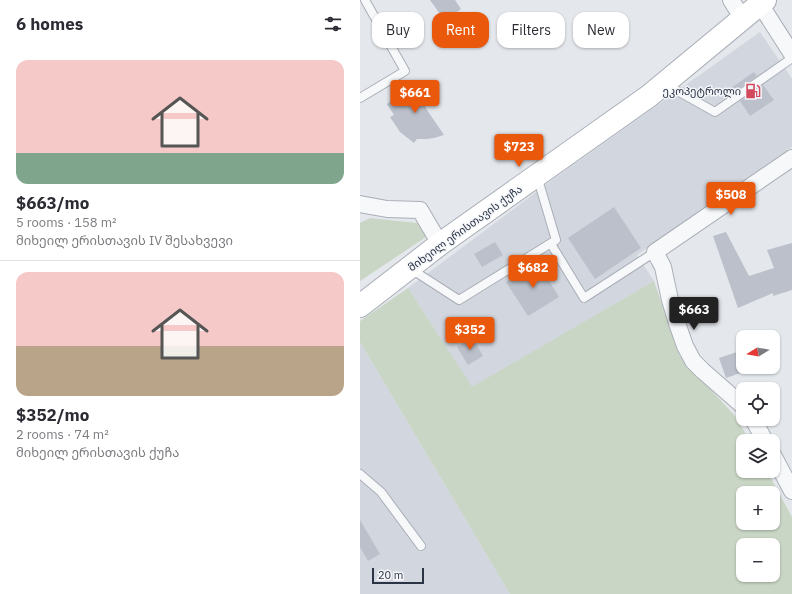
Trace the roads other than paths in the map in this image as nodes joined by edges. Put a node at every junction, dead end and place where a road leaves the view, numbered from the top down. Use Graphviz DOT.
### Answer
graph roads {
  1 [pos="365,0"];
  2 [pos="731,0"];
  3 [pos="762,2"];
  4 [pos="743,19"];
  5 [pos="792,54"];
  6 [pos="792,58"];
  7 [pos="657,90"];
  8 [pos="360,98"];
  9 [pos="792,158"];
  10 [pos="537,176"];
  11 [pos="360,204"];
  12 [pos="440,244"];
  13 [pos="551,244"];
  14 [pos="654,252"];
  15 [pos="409,268"];
  16 [pos="360,306"];
  17 [pos="736,400"];
  18 [pos="780,468"];
  19 [pos="360,474"];
  20 [pos="792,491"];
  21 [pos="421,546"];
  1 -- 8 [label="lane"];
  2 -- 4 [label="street"];
  3 -- 4 [label="main road, მიხეილ ერისთავის ქუჩა"];
  3 -- 5 [label="street"];
  4 -- 7 [label="main road, მიხეილ ერისთავის ქუჩა"];
  6 -- 7 [label="lane"];
  7 -- 10 [label="main road, მიხეილ ერისთავის ქუჩა"];
  9 -- 14 [label="street"];
  10 -- 12 [label="main road, მიხეილ ერისთავის ქუჩა"];
  10 -- 13 [label="lane"];
  11 -- 12 [label="street"];
  12 -- 15 [label="main road, მიხეილ ერისთავის ქუჩა"];
  13 -- 14 [label="lane"];
  13 -- 15 [label="lane"];
  14 -- 17 [label="street"];
  15 -- 16 [label="main road, მიხეილ ერისთავის ქუჩა"];
  18 -- 20 [label="street"];
  19 -- 21 [label="lane"];
}
